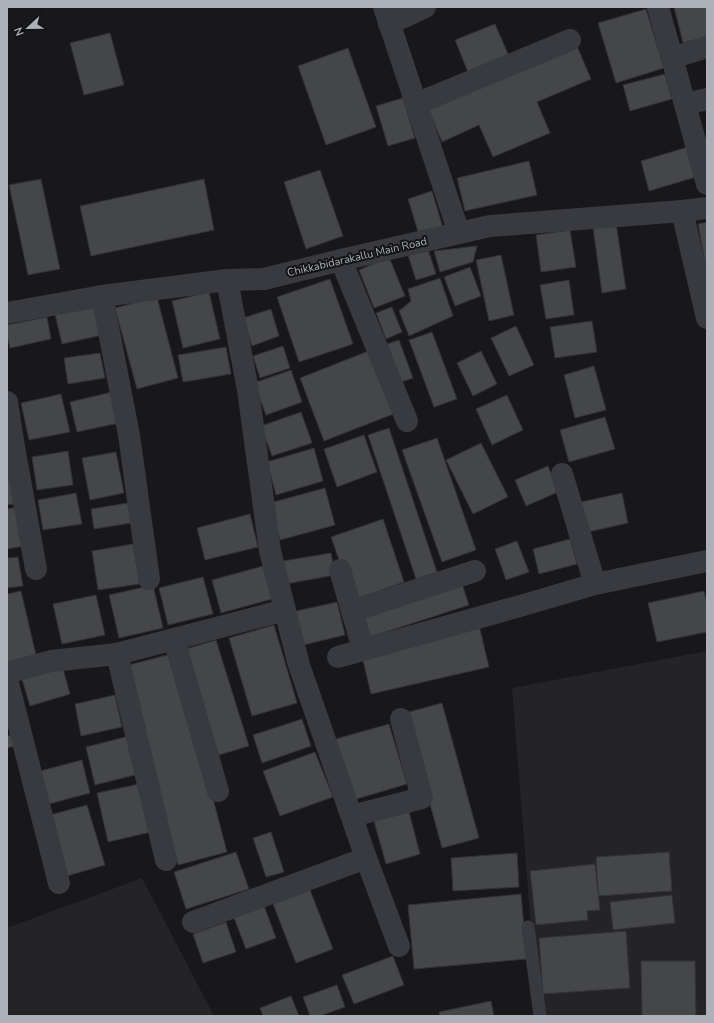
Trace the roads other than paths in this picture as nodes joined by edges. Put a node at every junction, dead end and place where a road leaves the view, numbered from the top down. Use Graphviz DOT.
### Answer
graph roads {
  1 [pos="425,7"];
  2 [pos="658,7"];
  3 [pos="386,15"];
  4 [pos="570,40"];
  5 [pos="707,48"];
  6 [pos="672,58"];
  7 [pos="707,99"];
  8 [pos="416,104"];
  9 [pos="685,104"];
  10 [pos="707,184"];
  11 [pos="707,208"];
  12 [pos="682,211"];
  13 [pos="459,233"];
  14 [pos="341,260"];
  15 [pos="227,280"];
  16 [pos="102,296"];
  17 [pos="7,314"];
  18 [pos="707,318"];
  19 [pos="7,402"];
  20 [pos="407,421"];
  21 [pos="10,448"];
  22 [pos="562,474"];
  23 [pos="707,561"];
  24 [pos="36,569"];
  25 [pos="340,570"];
  26 [pos="475,571"];
  27 [pos="149,579"];
  28 [pos="595,584"];
  29 [pos="285,610"];
  30 [pos="352,611"];
  31 [pos="174,639"];
  32 [pos="363,650"];
  33 [pos="117,654"];
  34 [pos="338,657"];
  35 [pos="7,673"];
  36 [pos="7,679"];
  37 [pos="401,719"];
  38 [pos="218,791"];
  39 [pos="352,816"];
  40 [pos="366,858"];
  41 [pos="166,860"];
  42 [pos="59,883"];
  43 [pos="193,922"];
  44 [pos="528,927"];
  45 [pos="399,946"];
  46 [pos="540,1016"];
  1 -- 3 [label="street"];
  2 -- 6 [label="street"];
  3 -- 8 [label="street"];
  4 -- 8 [label="street"];
  5 -- 6 [label="street"];
  6 -- 9 [label="street"];
  7 -- 9 [label="street"];
  8 -- 13 [label="street"];
  9 -- 10 [label="street"];
  11 -- 12 [label="street, Chikkabidarakallu Main Road"];
  12 -- 13 [label="street, Chikkabidarakallu Main Road"];
  12 -- 18 [label="street"];
  13 -- 14 [label="street, Chikkabidarakallu Main Road"];
  14 -- 15 [label="street, Chikkabidarakallu Main Road"];
  14 -- 20 [label="street"];
  15 -- 16 [label="street, Chikkabidarakallu Main Road"];
  15 -- 29 [label="street"];
  16 -- 17 [label="street, Chikkabidarakallu Main Road"];
  16 -- 27 [label="street"];
  19 -- 21 [label="street"];
  21 -- 24 [label="street"];
  22 -- 28 [label="street"];
  23 -- 28 [label="street"];
  25 -- 30 [label="street"];
  26 -- 30 [label="street"];
  28 -- 32 [label="street"];
  29 -- 31 [label="street"];
  29 -- 39 [label="street"];
  30 -- 32 [label="street"];
  31 -- 33 [label="street"];
  31 -- 38 [label="street"];
  32 -- 34 [label="street"];
  33 -- 35 [label="street"];
  33 -- 41 [label="street"];
  36 -- 42 [label="street"];
  37 -- 39 [label="street"];
  39 -- 40 [label="street"];
  40 -- 43 [label="street"];
  40 -- 45 [label="street"];
  44 -- 46 [label="lane"];
}
